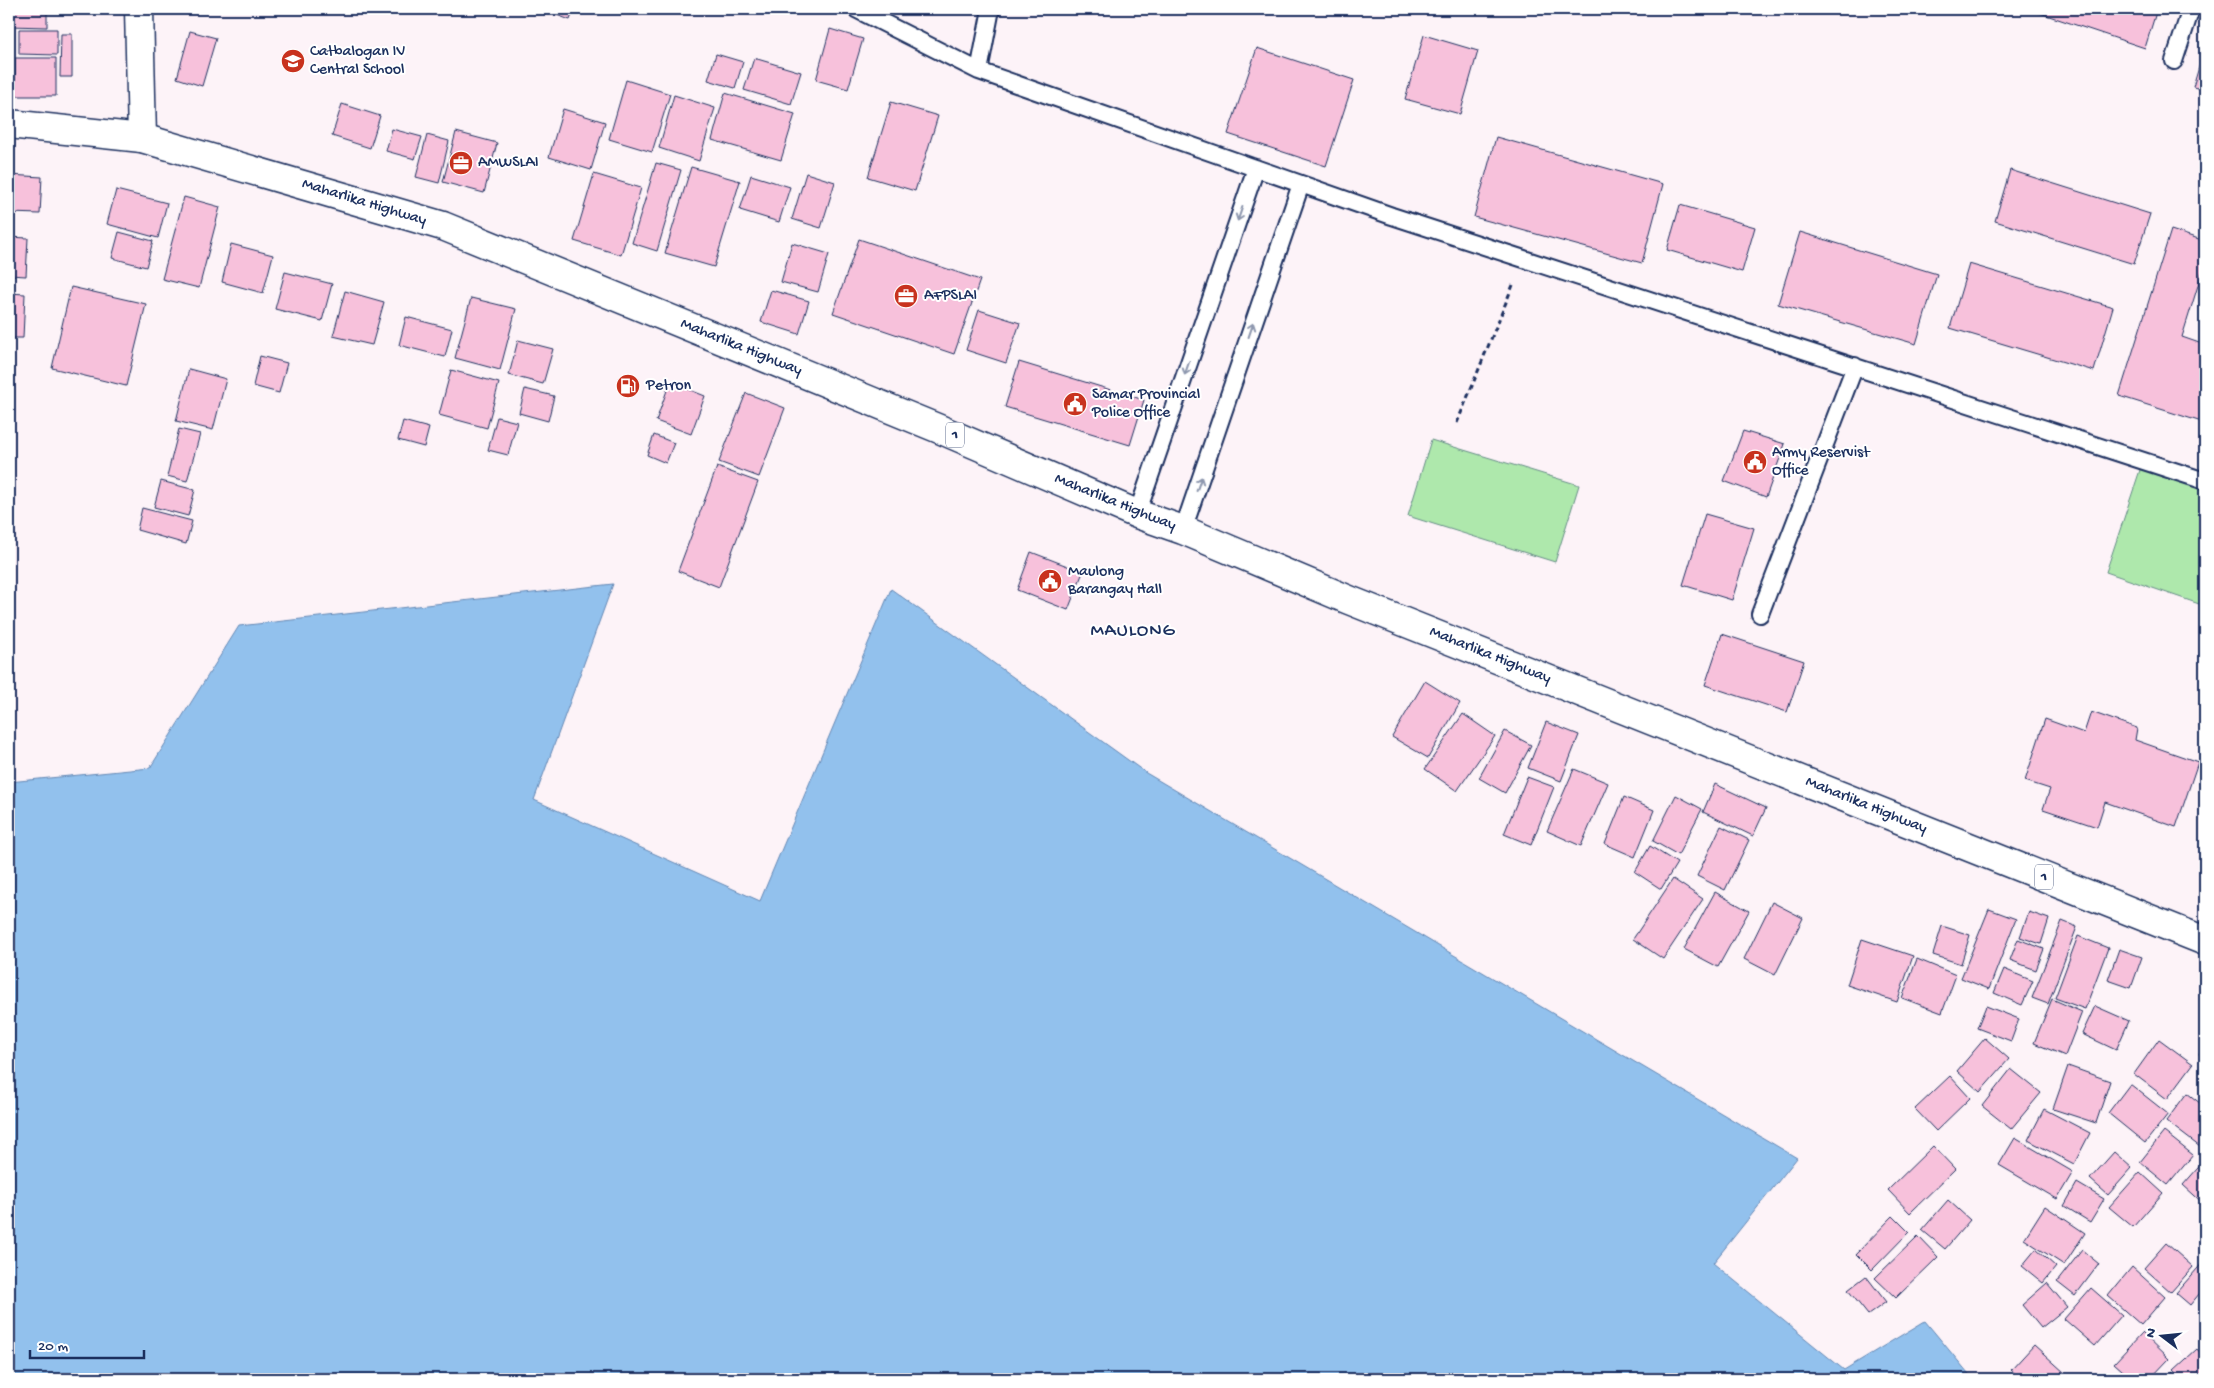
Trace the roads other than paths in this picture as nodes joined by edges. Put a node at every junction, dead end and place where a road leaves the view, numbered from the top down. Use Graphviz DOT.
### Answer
graph roads {
  1 [pos="139,9"];
  2 [pos="856,9"];
  3 [pos="991,9"];
  4 [pos="2191,9"];
  5 [pos="2174,61"];
  6 [pos="979,71"];
  7 [pos="9,124"];
  8 [pos="142,138"];
  9 [pos="1256,168"];
  10 [pos="1301,184"];
  11 [pos="1855,366"];
  12 [pos="2205,481"];
  13 [pos="1137,514"];
  14 [pos="1183,530"];
  15 [pos="1760,614"];
  16 [pos="2205,941"];
  1 -- 8 [label="main road"];
  2 -- 6 [label="lane"];
  3 -- 6 [label="lane"];
  4 -- 5 [label="lane"];
  6 -- 9 [label="lane"];
  7 -- 8 [label="main road, Maharlika Highway / 1"];
  8 -- 13 [label="main road, Maharlika Highway / 1"];
  9 -- 10 [label="lane"];
  9 -- 13 [label="lane, one-way"];
  10 -- 11 [label="lane"];
  14 -- 10 [label="lane, one-way"];
  11 -- 12 [label="lane"];
  11 -- 15 [label="lane"];
  13 -- 14 [label="main road, Maharlika Highway / 1"];
  14 -- 16 [label="main road, Maharlika Highway / 1"];
}
